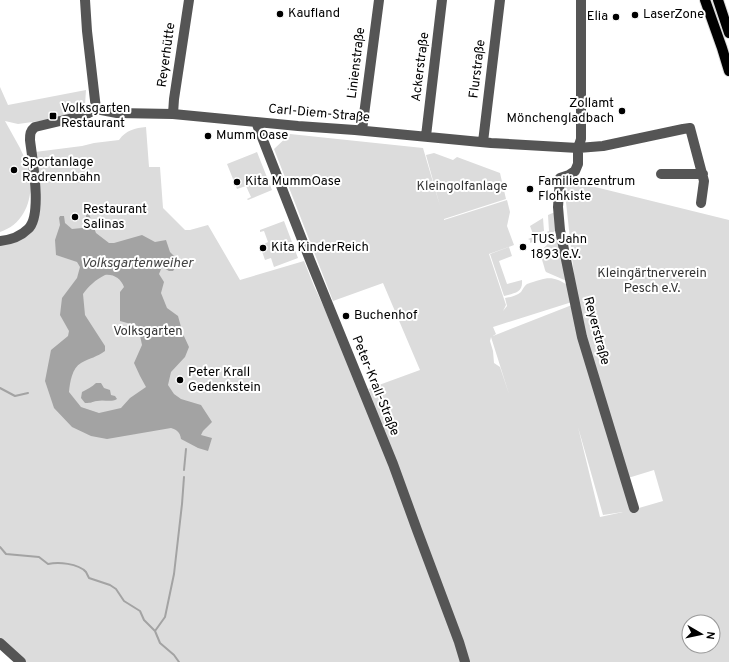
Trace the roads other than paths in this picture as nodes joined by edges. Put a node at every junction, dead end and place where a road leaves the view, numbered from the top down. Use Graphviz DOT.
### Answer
graph roads {
  1 [pos="85,0"];
  2 [pos="189,0"];
  3 [pos="378,0"];
  4 [pos="442,0"];
  5 [pos="500,0"];
  6 [pos="581,0"];
  7 [pos="705,0"];
  8 [pos="718,0"];
  9 [pos="729,33"];
  10 [pos="729,71"];
  11 [pos="96,109"];
  12 [pos="173,114"];
  13 [pos="256,122"];
  14 [pos="362,130"];
  15 [pos="426,136"];
  16 [pos="483,142"];
  17 [pos="578,148"];
  18 [pos="661,174"];
  19 [pos="703,174"];
  20 [pos="701,203"];
  21 [pos="0,241"];
  22 [pos="634,508"];
  23 [pos="0,643"];
  24 [pos="21,662"];
  25 [pos="466,662"];
  1 -- 11 [label="street"];
  2 -- 12 [label="street, Reyerhütte"];
  3 -- 14 [label="street, Linienstraße"];
  4 -- 15 [label="street, Ackerstraße"];
  5 -- 16 [label="street, Flurstraße"];
  6 -- 17 [label="street, Reyerstraße"];
  7 -- 10 [label="main road"];
  8 -- 9 [label="main road"];
  11 -- 12 [label="street, Carl-Diem-Straße"];
  11 -- 21 [label="street"];
  12 -- 13 [label="street, Carl-Diem-Straße"];
  13 -- 14 [label="street, Carl-Diem-Straße"];
  13 -- 25 [label="street, Peter-Krall-Straße"];
  14 -- 15 [label="street, Carl-Diem-Straße"];
  15 -- 16 [label="street, Carl-Diem-Straße"];
  16 -- 17 [label="street, Carl-Diem-Straße"];
  17 -- 19 [label="street, Carl-Diem-Straße"];
  17 -- 22 [label="street, Reyerstraße"];
  18 -- 19 [label="street"];
  19 -- 20 [label="street, Carl-Diem-Straße"];
  23 -- 24 [label="street"];
}
